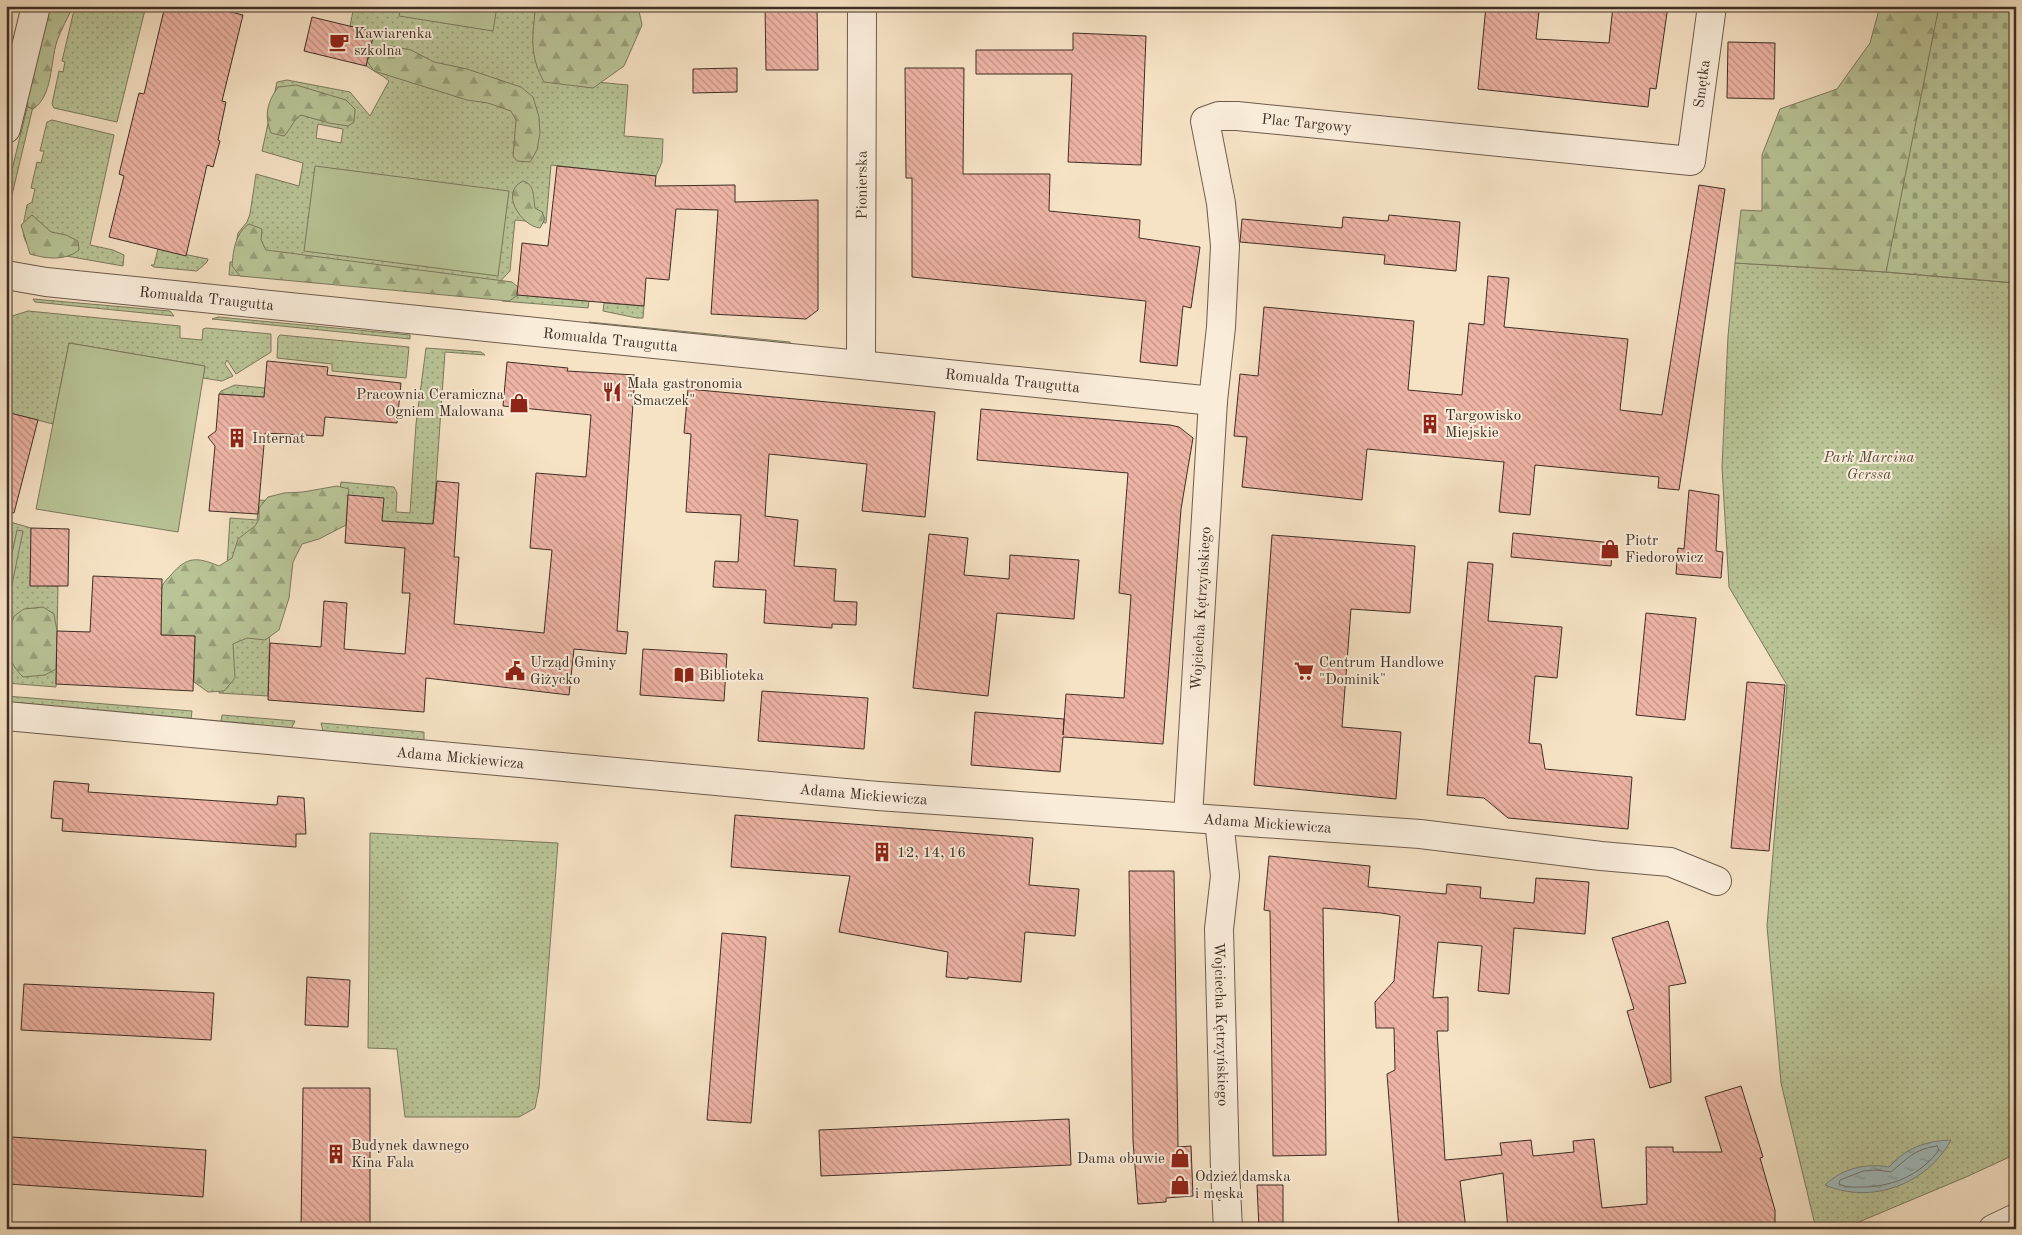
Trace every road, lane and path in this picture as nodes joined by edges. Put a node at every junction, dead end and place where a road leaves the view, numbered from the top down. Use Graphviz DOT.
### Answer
graph roads {
  1 [pos="36,6"];
  2 [pos="862,6"];
  3 [pos="1712,6"];
  4 [pos="6,128"];
  5 [pos="1691,161"];
  6 [pos="6,275"];
  7 [pos="861,364"];
  8 [pos="1213,401"];
  9 [pos="6,716"];
  10 [pos="1188,817"];
  11 [pos="1219,820"];
  12 [pos="1717,881"];
  13 [pos="2016,1218"];
  14 [pos="1228,1229"];
  15 [pos="1993,1229"];
  1 -- 4 [label="street"];
  2 -- 7 [label="street, Pionierska"];
  3 -- 5 [label="street, Smętka"];
  5 -- 8 [label="street, Plac Targowy"];
  6 -- 7 [label="street, Romualda Traugutta"];
  7 -- 8 [label="street, Romualda Traugutta"];
  8 -- 10 [label="street, Wojciecha Kętrzyńskiego"];
  9 -- 10 [label="street, Adama Mickiewicza"];
  10 -- 11 [label="street, Adama Mickiewicza"];
  11 -- 12 [label="street, Adama Mickiewicza"];
  11 -- 14 [label="street, Wojciecha Kętrzyńskiego"];
  13 -- 15 [label="street"];
}
